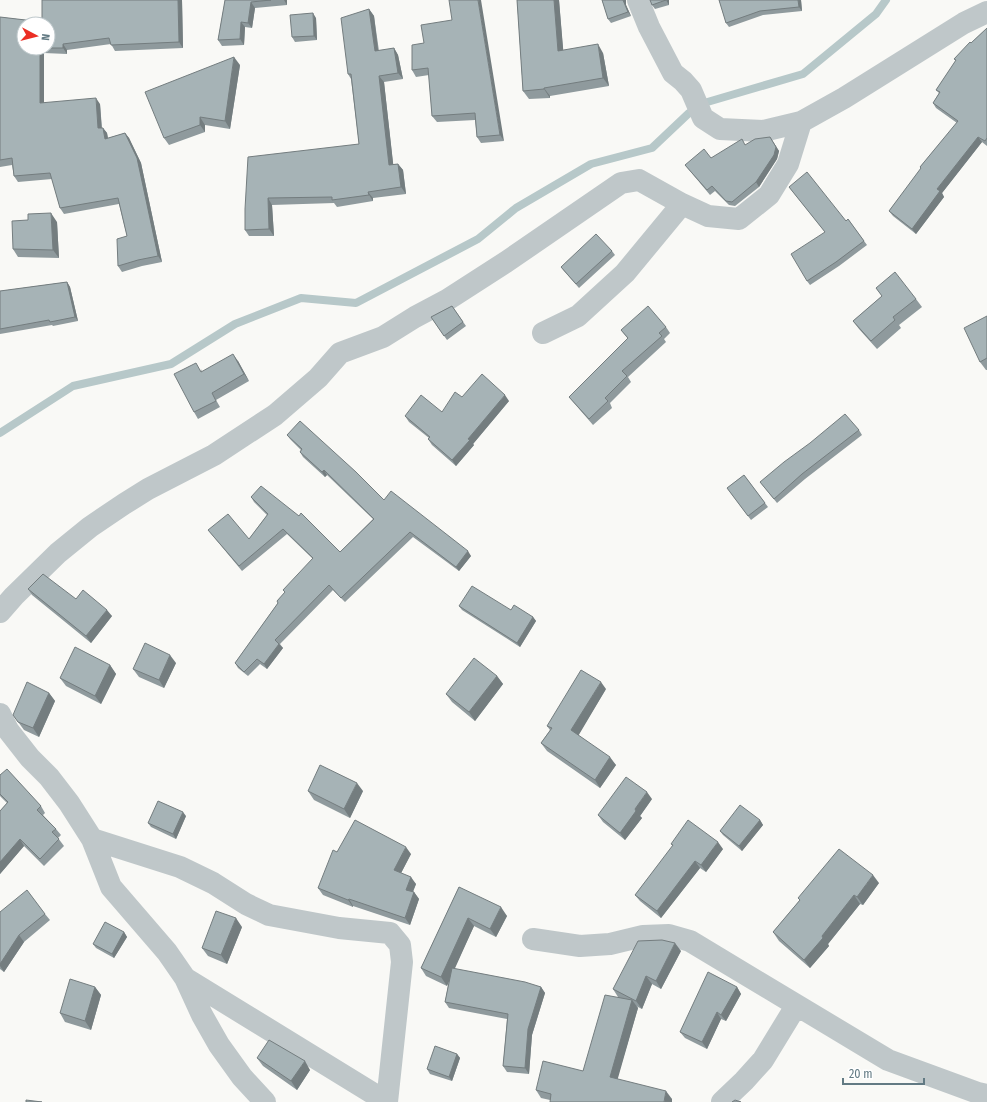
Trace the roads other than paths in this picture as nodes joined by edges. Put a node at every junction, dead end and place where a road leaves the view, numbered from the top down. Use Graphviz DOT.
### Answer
graph roads {
  1 [pos="638,0"];
  2 [pos="987,12"];
  3 [pos="801,122"];
  4 [pos="682,204"];
  5 [pos="543,334"];
  6 [pos="0,612"];
  7 [pos="0,714"];
  8 [pos="92,839"];
  9 [pos="533,939"];
  10 [pos="185,978"];
  11 [pos="796,1006"];
  12 [pos="987,1095"];
  13 [pos="265,1102"];
  14 [pos="387,1102"];
  15 [pos="722,1102"];
  1 -- 3 [label="street"];
  2 -- 3 [label="street"];
  3 -- 4 [label="street"];
  4 -- 5 [label="street"];
  4 -- 6 [label="street"];
  7 -- 8 [label="street"];
  8 -- 10 [label="street"];
  8 -- 14 [label="street"];
  9 -- 11 [label="street"];
  10 -- 13 [label="street"];
  10 -- 14 [label="street"];
  11 -- 12 [label="street"];
  11 -- 15 [label="street"];
}
